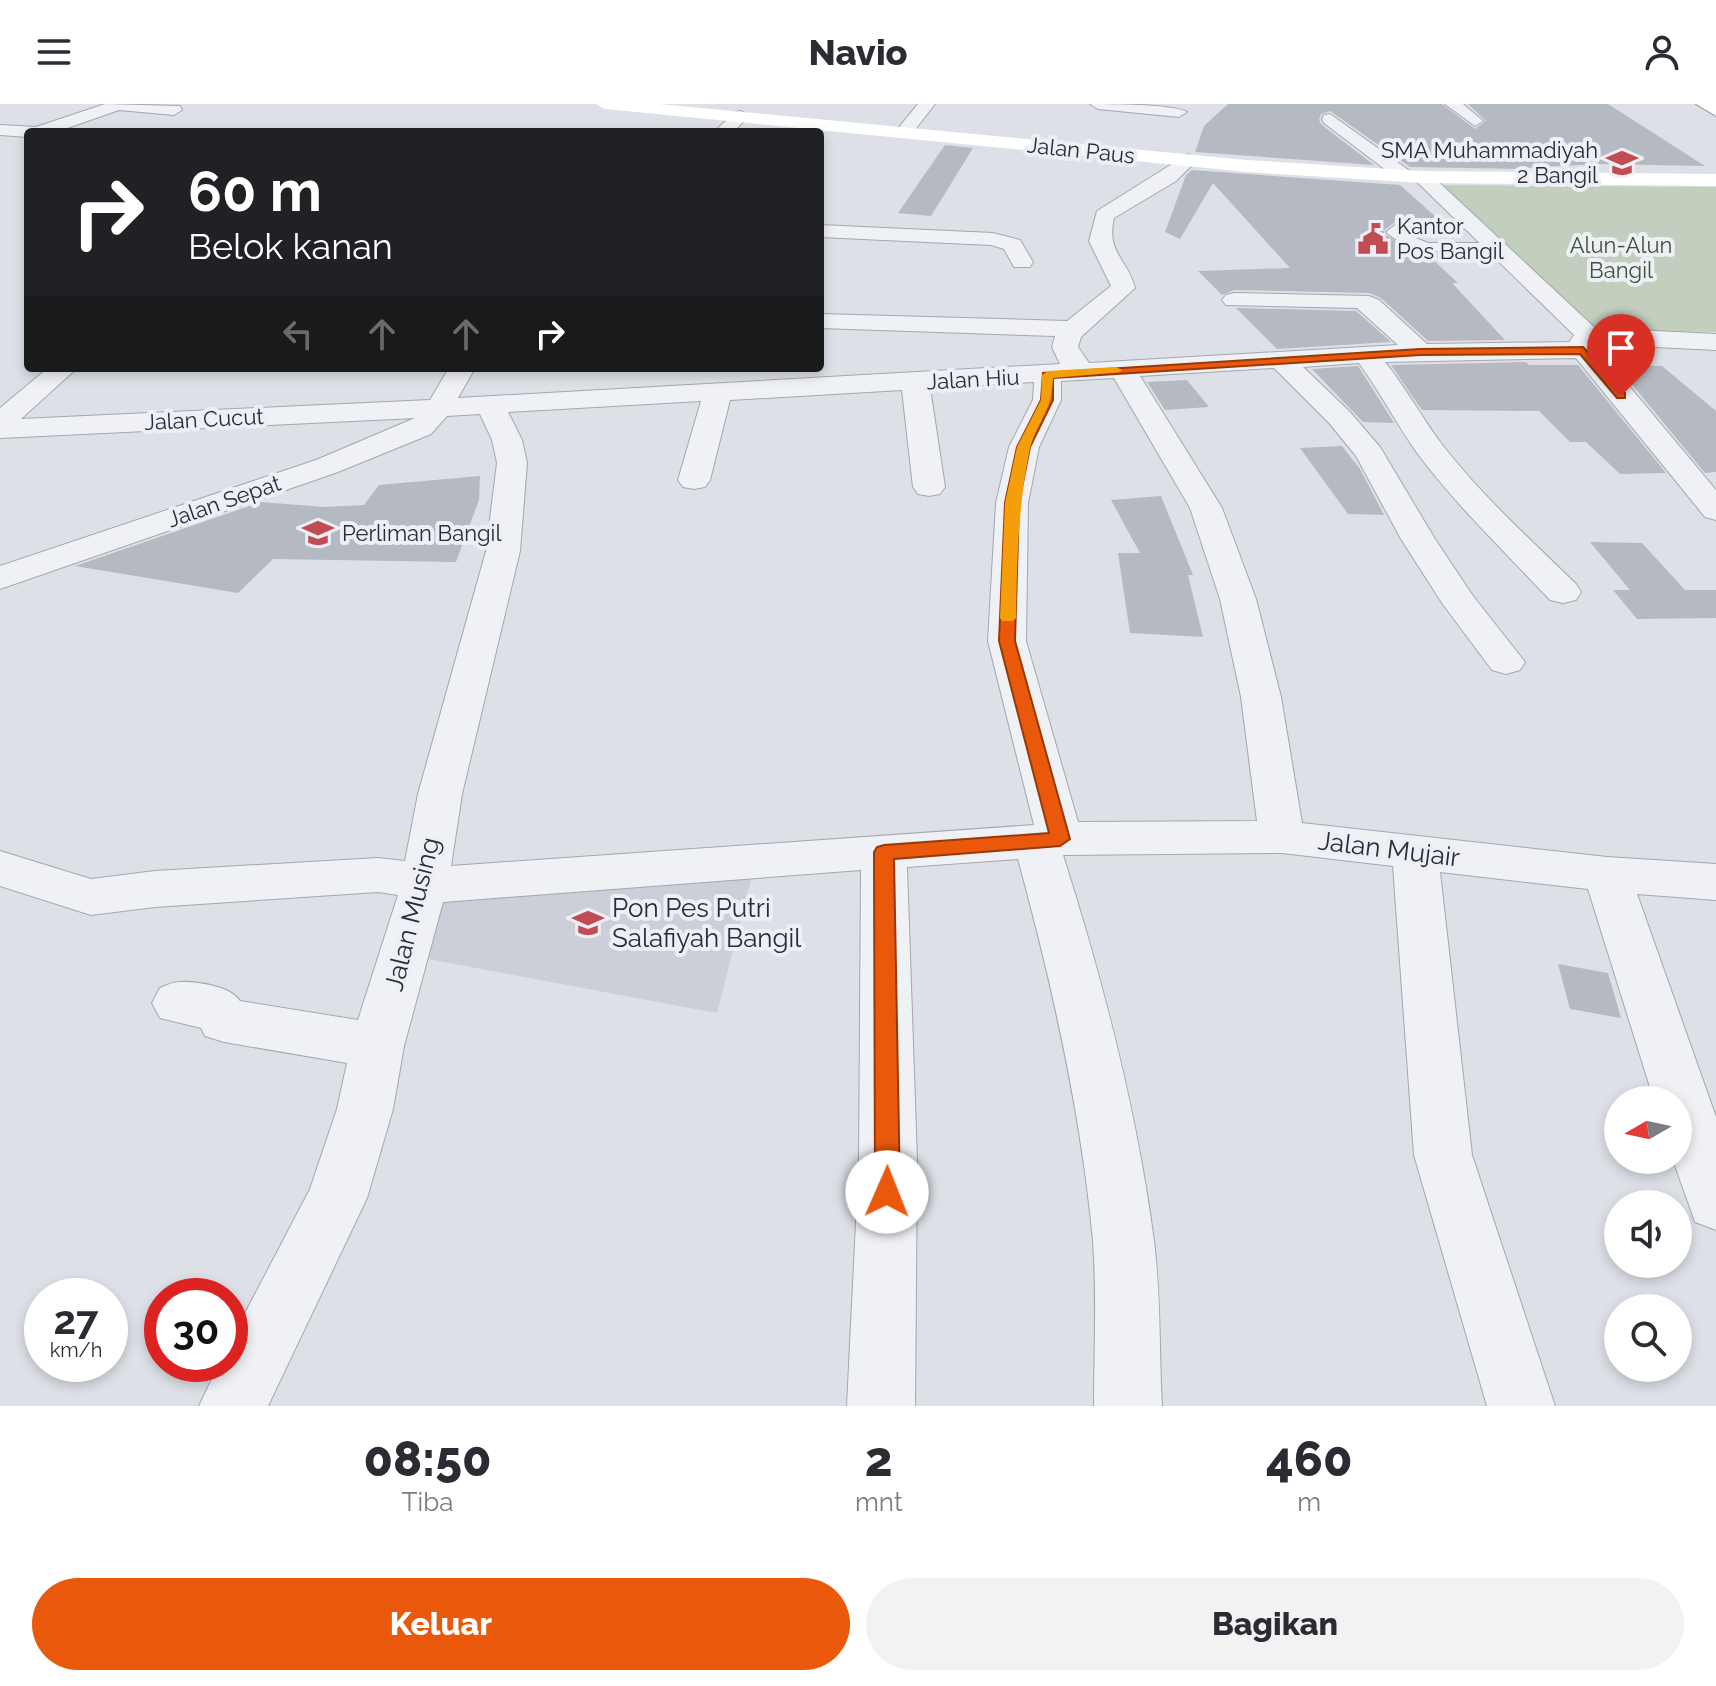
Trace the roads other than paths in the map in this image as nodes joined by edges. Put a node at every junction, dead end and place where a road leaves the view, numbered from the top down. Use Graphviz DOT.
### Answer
graph roads {
  1 [pos="119,104"];
  2 [pos="605,104"];
  3 [pos="927,104"];
  4 [pos="1098,104"];
  5 [pos="1453,104"];
  6 [pos="1705,104"];
  7 [pos="1184,108"];
  8 [pos="174,110"];
  9 [pos="1716,111"];
  10 [pos="741,116"];
  11 [pos="1330,119"];
  12 [pos="1475,121"];
  13 [pos="50,128"];
  14 [pos="728,128"];
  15 [pos="0,130"];
  16 [pos="24,131"];
  17 [pos="904,132"];
  18 [pos="24,138"];
  19 [pos="0,147"];
  20 [pos="1157,157"];
  21 [pos="1188,160"];
  22 [pos="1414,177"];
  23 [pos="1716,180"];
  24 [pos="1472,226"];
  25 [pos="824,231"];
  26 [pos="1493,246"];
  27 [pos="1022,262"];
  28 [pos="1234,300"];
  29 [pos="824,321"];
  30 [pos="1071,329"];
  31 [pos="1675,342"];
  32 [pos="1716,342"];
  33 [pos="1586,343"];
  34 [pos="1420,352"];
  35 [pos="1366,355"];
  36 [pos="1281,360"];
  37 [pos="1123,370"];
  38 [pos="1716,370"];
  39 [pos="60,372"];
  40 [pos="1083,372"];
  41 [pos="1048,375"];
  42 [pos="915,382"];
  43 [pos="476,386"];
  44 [pos="718,391"];
  45 [pos="424,408"];
  46 [pos="0,426"];
  47 [pos="694,480"];
  48 [pos="929,487"];
  49 [pos="1716,510"];
  50 [pos="0,578"];
  51 [pos="1563,592"];
  52 [pos="1506,662"];
  53 [pos="1282,837"];
  54 [pos="1048,840"];
  55 [pos="884,852"];
  56 [pos="1415,853"];
  57 [pos="0,868"];
  58 [pos="1607,874"];
  59 [pos="1716,882"];
  60 [pos="424,886"];
  61 [pos="178,1003"];
  62 [pos="377,1046"];
  63 [pos="1716,1202"];
  64 [pos="233,1406"];
  65 [pos="881,1406"];
  66 [pos="1128,1406"];
  67 [pos="1521,1406"];
  1 -- 8 [label="street"];
  1 -- 13 [label="street"];
  2 -- 10 [label="main road, Jalan Paus"];
  3 -- 17 [label="street"];
  4 -- 7 [label="street"];
  5 -- 12 [label="street"];
  6 -- 9 [label="main road"];
  7 -- 20 [label="street"];
  10 -- 14 [label="street"];
  10 -- 17 [label="main road, Jalan Paus"];
  11 -- 22 [label="street"];
  15 -- 16 [label="street"];
  17 -- 20 [label="main road, Jalan Paus"];
  18 -- 19 [label="street"];
  20 -- 21 [label="main road, Jalan Paus"];
  21 -- 22 [label="main road, Jalan Paus"];
  21 -- 30 [label="street"];
  22 -- 23 [label="main road, Jalan Paus"];
  22 -- 24 [label="street"];
  24 -- 26 [label="street"];
  24 -- 26 [label="lane"];
  25 -- 27 [label="street"];
  26 -- 33 [label="street"];
  28 -- 34 [label="street"];
  29 -- 30 [label="street"];
  30 -- 40 [label="street"];
  31 -- 32 [label="street, Jalan Hiu"];
  31 -- 33 [label="street, Jalan Hiu"];
  31 -- 38 [label="street"];
  33 -- 34 [label="street, Jalan Hiu"];
  33 -- 49 [label="street"];
  34 -- 35 [label="street, Jalan Hiu"];
  35 -- 36 [label="street, Jalan Hiu"];
  35 -- 51 [label="street"];
  36 -- 37 [label="street, Jalan Hiu"];
  36 -- 52 [label="street"];
  37 -- 40 [label="street, Jalan Hiu"];
  37 -- 53 [label="street"];
  39 -- 46 [label="street"];
  40 -- 41 [label="street, Jalan Hiu"];
  41 -- 42 [label="street, Jalan Hiu"];
  41 -- 54 [label="street"];
  42 -- 44 [label="street, Jalan Hiu"];
  42 -- 48 [label="street"];
  43 -- 44 [label="street, Jalan Hiu"];
  43 -- 45 [label="street, Jalan Cucut"];
  43 -- 45 [label="street"];
  43 -- 60 [label="street, Jalan Musing"];
  44 -- 47 [label="street"];
  45 -- 46 [label="street, Jalan Cucut"];
  45 -- 50 [label="street, Jalan Sepat"];
  53 -- 54 [label="street, Jalan Mujair"];
  53 -- 56 [label="street, Jalan Mujair"];
  54 -- 55 [label="street, Jalan Mujair"];
  54 -- 66 [label="street"];
  55 -- 60 [label="street, Jalan Mujair"];
  55 -- 65 [label="street"];
  56 -- 58 [label="street, Jalan Mujair"];
  56 -- 67 [label="street"];
  57 -- 60 [label="street, Jalan Mujair"];
  58 -- 59 [label="street, Jalan Mujair"];
  58 -- 63 [label="street"];
  60 -- 62 [label="street, Jalan Musing"];
  61 -- 62 [label="street"];
  62 -- 64 [label="street, Jalan Musing"];
}
